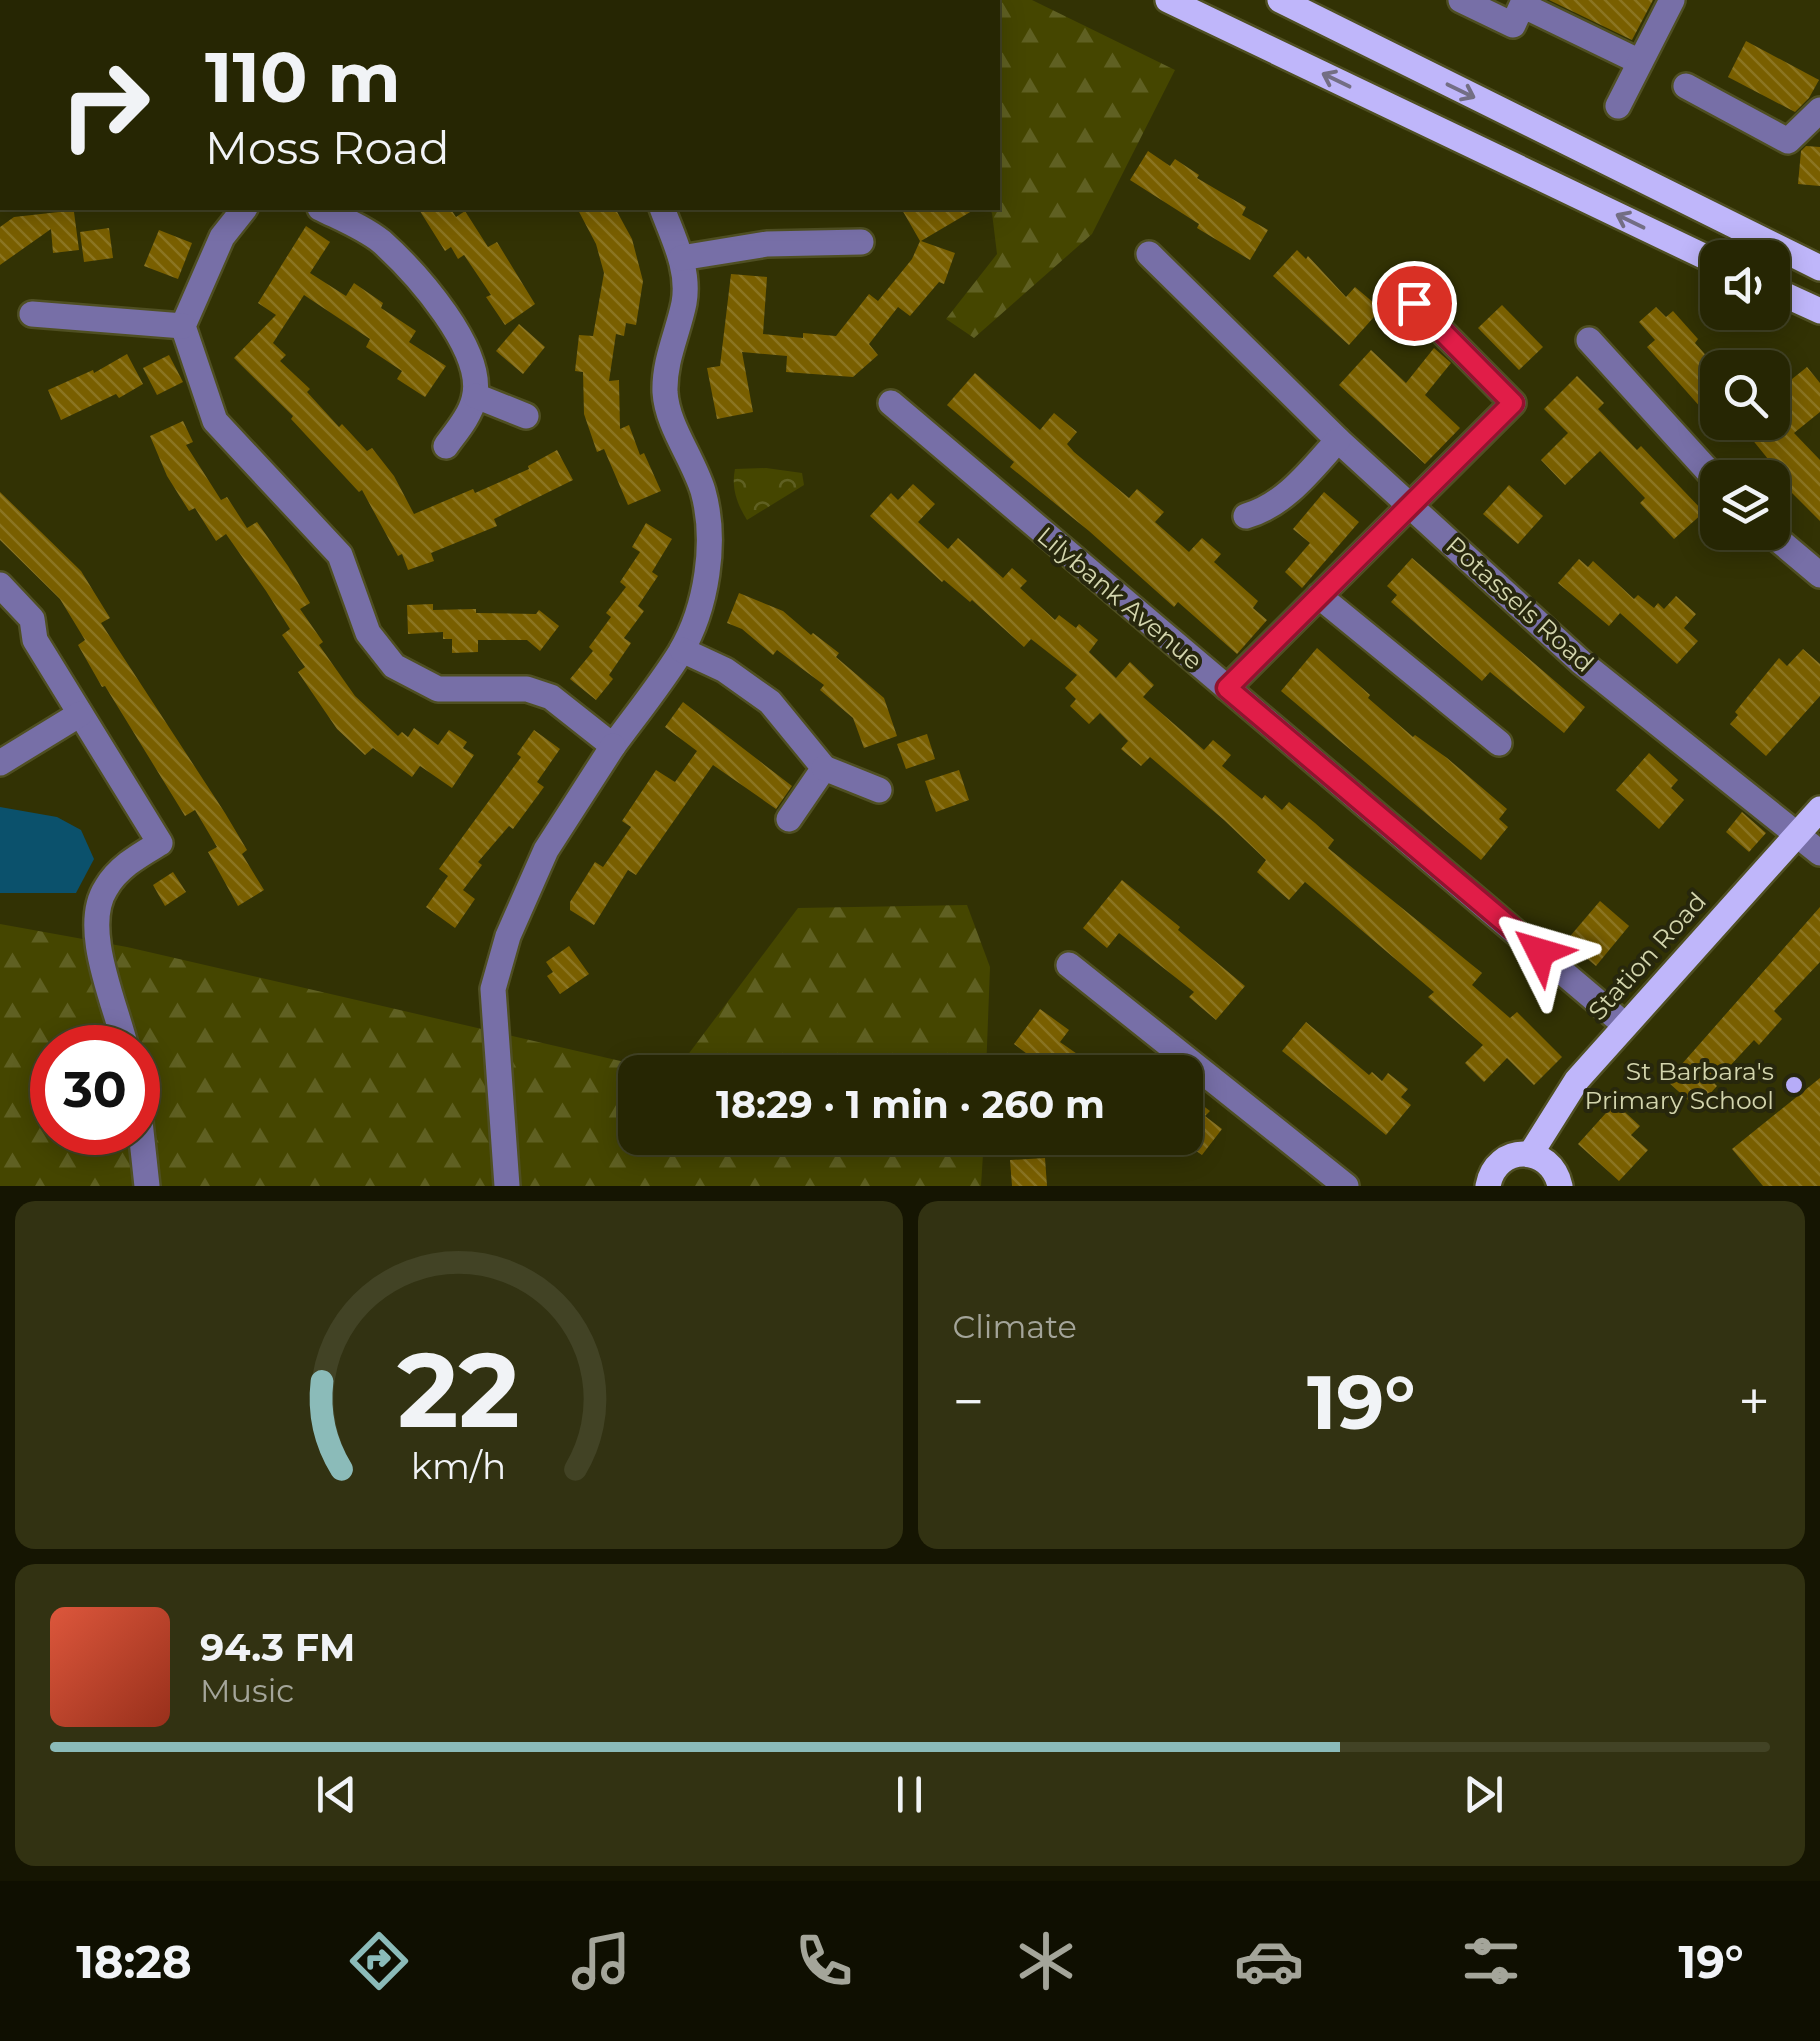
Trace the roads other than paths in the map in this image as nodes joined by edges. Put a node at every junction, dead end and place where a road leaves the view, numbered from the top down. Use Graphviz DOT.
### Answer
graph roads {
  1 [pos="1168,0"];
  2 [pos="1280,0"];
  3 [pos="1461,0"];
  4 [pos="1672,0"];
  5 [pos="1640,62"];
  6 [pos="1686,86"];
  7 [pos="1618,106"];
  8 [pos="1820,110"];
  9 [pos="243,210"];
  10 [pos="324,210"];
  11 [pos="663,210"];
  12 [pos="860,242"];
  13 [pos="1700,253"];
  14 [pos="1149,254"];
  15 [pos="681,258"];
  16 [pos="1820,268"];
  17 [pos="1790,298"];
  18 [pos="1414,303"];
  19 [pos="1820,312"];
  20 [pos="32,314"];
  21 [pos="183,326"];
  22 [pos="1589,340"];
  23 [pos="476,396"];
  24 [pos="890,404"];
  25 [pos="526,416"];
  26 [pos="1338,440"];
  27 [pos="446,446"];
  28 [pos="1700,462"];
  29 [pos="1413,506"];
  30 [pos="1246,516"];
  31 [pos="1790,550"];
  32 [pos="1820,575"];
  33 [pos="0,585"];
  34 [pos="1319,596"];
  35 [pos="682,650"];
  36 [pos="1227,688"];
  37 [pos="80,714"];
  38 [pos="1499,743"];
  39 [pos="613,746"];
  40 [pos="0,763"];
  41 [pos="824,768"];
  42 [pos="879,790"];
  43 [pos="1820,809"];
  44 [pos="789,819"];
  45 [pos="1798,833"];
  46 [pos="1820,852"];
  47 [pos="1070,965"];
  48 [pos="119,1025"];
  49 [pos="1624,1025"];
  50 [pos="1531,1153"];
  51 [pos="144,1155"];
  52 [pos="147,1186"];
  53 [pos="507,1186"];
  54 [pos="1346,1186"];
  55 [pos="1488,1186"];
  56 [pos="1560,1186"];
  13 -- 1 [label="main road, one-way"];
  2 -- 16 [label="main road, one-way"];
  3 -- 5 [label="street"];
  4 -- 5 [label="street"];
  5 -- 7 [label="street"];
  6 -- 8 [label="street"];
  9 -- 21 [label="street"];
  10 -- 23 [label="street"];
  11 -- 15 [label="street"];
  12 -- 15 [label="street"];
  14 -- 26 [label="street, Potassels Road"];
  15 -- 35 [label="street"];
  17 -- 19 [label="main road"];
  18 -- 29 [label="street"];
  20 -- 21 [label="street"];
  21 -- 39 [label="street"];
  22 -- 28 [label="street"];
  23 -- 25 [label="street"];
  23 -- 27 [label="street"];
  24 -- 36 [label="street, Lilybank Avenue"];
  26 -- 29 [label="street, Potassels Road"];
  26 -- 30 [label="street"];
  29 -- 34 [label="street"];
  29 -- 45 [label="street, Potassels Road"];
  31 -- 32 [label="street"];
  33 -- 37 [label="street"];
  34 -- 36 [label="street"];
  34 -- 38 [label="street"];
  35 -- 39 [label="street"];
  35 -- 41 [label="street"];
  36 -- 49 [label="street, Lilybank Avenue"];
  37 -- 40 [label="street"];
  37 -- 48 [label="street"];
  39 -- 53 [label="street"];
  41 -- 42 [label="street"];
  41 -- 44 [label="street"];
  43 -- 45 [label="main road, Station Road"];
  45 -- 46 [label="street, Potassels Road"];
  45 -- 49 [label="main road, Station Road"];
  47 -- 54 [label="street"];
  49 -- 50 [label="main road, Station Road"];
  50 -- 55 [label="main road, Station Road"];
  50 -- 56 [label="main road"];
  51 -- 52 [label="street"];
}
